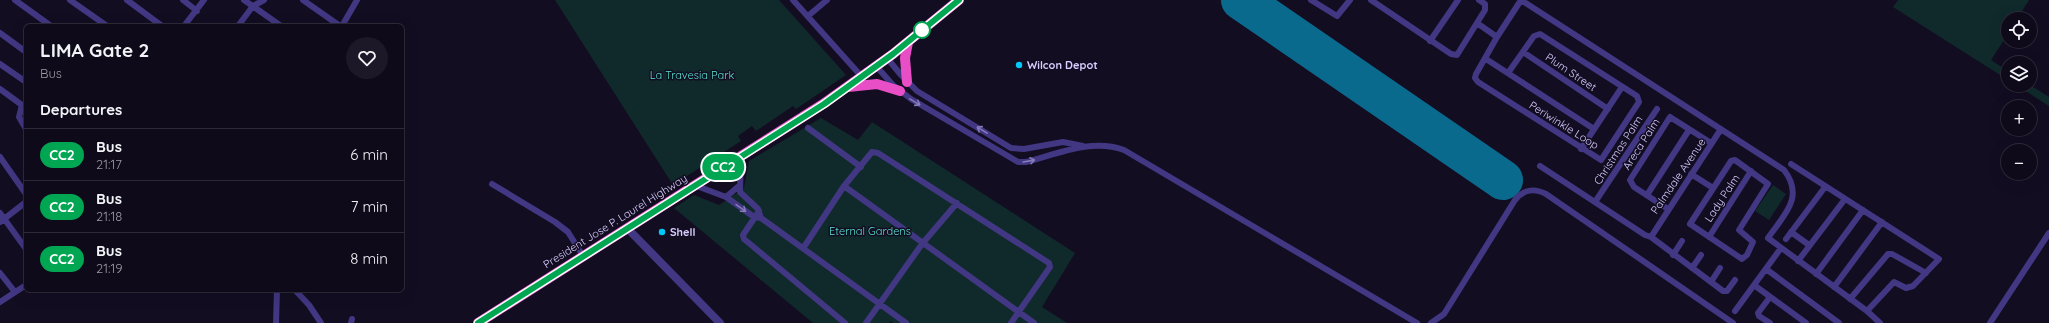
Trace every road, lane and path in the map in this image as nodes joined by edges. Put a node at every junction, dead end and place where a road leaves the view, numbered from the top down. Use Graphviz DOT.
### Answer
graph roads {
  1 [pos="15,0"];
  2 [pos="70,0"];
  3 [pos="127,0"];
  4 [pos="183,0"];
  5 [pos="204,0"];
  6 [pos="244,0"];
  7 [pos="264,0"];
  8 [pos="303,0"];
  9 [pos="357,0"];
  10 [pos="793,0"];
  11 [pos="827,0"];
  12 [pos="959,0"];
  13 [pos="1312,0"];
  14 [pos="1350,0"];
  15 [pos="1371,0"];
  16 [pos="1458,0"];
  17 [pos="1479,0"];
  18 [pos="1521,0"];
  19 [pos="253,6"];
  20 [pos="197,10"];
  21 [pos="808,16"];
  22 [pos="1477,23"];
  23 [pos="48,24"];
  24 [pos="104,24"];
  25 [pos="159,24"];
  26 [pos="186,24"];
  27 [pos="240,24"];
  28 [pos="278,24"];
  29 [pos="338,24"];
  30 [pos="342,24"];
  31 [pos="0,34"];
  32 [pos="1497,37"];
  33 [pos="1430,41"];
  34 [pos="908,42"];
  35 [pos="24,51"];
  36 [pos="1523,52"];
  37 [pos="887,58"];
  38 [pos="1486,59"];
  39 [pos="0,64"];
  40 [pos="876,66"];
  41 [pos="1508,73"];
  42 [pos="862,77"];
  43 [pos="24,81"];
  44 [pos="907,82"];
  45 [pos="848,87"];
  46 [pos="1622,87"];
  47 [pos="0,89"];
  48 [pos="900,92"];
  49 [pos="24,106"];
  50 [pos="1608,108"];
  51 [pos="1657,109"];
  52 [pos="24,126"];
  53 [pos="808,128"];
  54 [pos="1594,129"];
  55 [pos="1721,129"];
  56 [pos="1689,130"];
  57 [pos="1711,144"];
  58 [pos="1044,145"];
  59 [pos="1085,147"];
  60 [pos="1581,149"];
  61 [pos="0,156"];
  62 [pos="741,156"];
  63 [pos="1046,157"];
  64 [pos="1791,164"];
  65 [pos="1540,166"];
  66 [pos="861,167"];
  67 [pos="1751,171"];
  68 [pos="1691,174"];
  69 [pos="492,184"];
  70 [pos="694,185"];
  71 [pos="740,185"];
  72 [pos="844,186"];
  73 [pos="1825,187"];
  74 [pos="1713,188"];
  75 [pos="24,191"];
  76 [pos="1647,195"];
  77 [pos="726,198"];
  78 [pos="1845,199"];
  79 [pos="1595,202"];
  80 [pos="957,203"];
  81 [pos="24,204"];
  82 [pos="1668,209"];
  83 [pos="1863,210"];
  84 [pos="759,211"];
  85 [pos="0,213"];
  86 [pos="754,217"];
  87 [pos="762,218"];
  88 [pos="2,220"];
  89 [pos="1882,222"];
  90 [pos="627,228"];
  91 [pos="1791,232"];
  92 [pos="2049,233"];
  93 [pos="1651,235"];
  94 [pos="1709,237"];
  95 [pos="1786,239"];
  96 [pos="1682,241"];
  97 [pos="922,244"];
  98 [pos="1810,245"];
  99 [pos="24,247"];
  100 [pos="804,247"];
  101 [pos="1781,248"];
  102 [pos="1673,255"];
  103 [pos="1701,255"];
  104 [pos="583,256"];
  105 [pos="1798,261"];
  106 [pos="1692,268"];
  107 [pos="1720,268"];
  108 [pos="1766,269"];
  109 [pos="0,272"];
  110 [pos="1926,273"];
  111 [pos="1816,274"];
  112 [pos="1735,280"];
  113 [pos="1711,282"];
  114 [pos="1754,285"];
  115 [pos="24,286"];
  116 [pos="1834,287"];
  117 [pos="15,292"];
  118 [pos="277,292"];
  119 [pos="297,292"];
  120 [pos="1770,297"];
  121 [pos="1850,299"];
  122 [pos="0,302"];
  123 [pos="880,305"];
  124 [pos="1734,311"];
  125 [pos="1867,311"];
  126 [pos="1018,313"];
  127 [pos="276,323"];
  128 [pos="321,323"];
  129 [pos="478,323"];
  130 [pos="720,323"];
  131 [pos="845,323"];
  132 [pos="866,323"];
  133 [pos="906,323"];
  134 [pos="1011,323"];
  135 [pos="1034,323"];
  136 [pos="1417,323"];
  137 [pos="1431,323"];
  138 [pos="1733,323"];
  139 [pos="1770,323"];
  140 [pos="1806,323"];
  141 [pos="1839,323"];
  142 [pos="1880,323"];
  143 [pos="1990,323"];
  1 -- 23 [label="street"];
  2 -- 24 [label="street"];
  3 -- 25 [label="street"];
  4 -- 20 [label="street"];
  5 -- 20 [label="street"];
  6 -- 19 [label="street"];
  7 -- 19 [label="street"];
  8 -- 29 [label="street"];
  9 -- 30 [label="street"];
  10 -- 21 [label="street"];
  11 -- 21 [label="street"];
  12 -- 34 [label="highway, President Jose P. Laurel Highway"];
  13 -- 14 [label="street"];
  15 -- 33 [label="street"];
  16 -- 33 [label="street"];
  17 -- 22 [label="street"];
  18 -- 32 [label="street"];
  18 -- 55 [label="street"];
  19 -- 27 [label="street"];
  19 -- 28 [label="street"];
  20 -- 26 [label="street"];
  21 -- 42 [label="street"];
  22 -- 32 [label="street"];
  22 -- 33 [label="street"];
  31 -- 35 [label="street"];
  32 -- 38 [label="street"];
  34 -- 37 [label="highway, President Jose P. Laurel Highway"];
  34 -- 44 [label="highway"];
  36 -- 41 [label="street"];
  36 -- 46 [label="street, Periwinkle Loop"];
  36 -- 50 [label="street, Plum Street"];
  37 -- 40 [label="highway, President Jose P. Laurel Highway"];
  37 -- 44 [label="street"];
  38 -- 41 [label="street"];
  38 -- 60 [label="street, Periwinkle Loop"];
  39 -- 43 [label="street"];
  40 -- 42 [label="highway, President Jose P. Laurel Highway"];
  40 -- 48 [label="street"];
  41 -- 54 [label="street"];
  42 -- 45 [label="highway, President Jose P. Laurel Highway"];
  58 -- 44 [label="street, one-way"];
  45 -- 48 [label="highway"];
  45 -- 62 [label="highway, President Jose P. Laurel Highway"];
  46 -- 50 [label="street"];
  46 -- 60 [label="street, Periwinkle Loop"];
  47 -- 49 [label="street"];
  48 -- 63 [label="street, one-way"];
  49 -- 52 [label="street"];
  50 -- 54 [label="street"];
  51 -- 79 [label="street, Christmas Palm"];
  53 -- 66 [label="street"];
  54 -- 60 [label="street"];
  55 -- 57 [label="street, Palmdale Avenue"];
  55 -- 101 [label="street"];
  56 -- 57 [label="street"];
  56 -- 76 [label="street"];
  56 -- 76 [label="street, Areca Palm"];
  57 -- 68 [label="street, Palmdale Avenue"];
  58 -- 59 [label="street"];
  58 -- 63 [label="street"];
  59 -- 63 [label="street"];
  59 -- 136 [label="street"];
  61 -- 75 [label="street"];
  62 -- 70 [label="highway, President Jose P. Laurel Highway"];
  62 -- 71 [label="street"];
  64 -- 73 [label="street"];
  65 -- 79 [label="street"];
  66 -- 72 [label="street"];
  66 -- 80 [label="street"];
  67 -- 74 [label="street"];
  67 -- 94 [label="street, Lady Palm"];
  67 -- 94 [label="street"];
  68 -- 74 [label="street"];
  68 -- 82 [label="street, Palmdale Avenue"];
  69 -- 104 [label="street"];
  70 -- 77 [label="street"];
  70 -- 90 [label="highway, President Jose P. Laurel Highway"];
  71 -- 77 [label="street"];
  71 -- 84 [label="street"];
  72 -- 97 [label="street"];
  72 -- 100 [label="street"];
  73 -- 78 [label="street"];
  73 -- 91 [label="street"];
  74 -- 94 [label="street"];
  76 -- 82 [label="street"];
  77 -- 86 [label="street, one-way"];
  78 -- 83 [label="street"];
  78 -- 98 [label="street"];
  79 -- 93 [label="street"];
  80 -- 97 [label="street"];
  80 -- 126 [label="street"];
  81 -- 88 [label="street"];
  82 -- 93 [label="street, Palmdale Avenue"];
  83 -- 89 [label="street"];
  83 -- 111 [label="street"];
  84 -- 86 [label="street"];
  84 -- 87 [label="street"];
  85 -- 88 [label="street"];
  86 -- 87 [label="street"];
  86 -- 131 [label="street"];
  87 -- 100 [label="street"];
  88 -- 99 [label="street"];
  89 -- 110 [label="street"];
  89 -- 116 [label="street"];
  90 -- 104 [label="highway, President Jose P. Laurel Highway"];
  90 -- 130 [label="street"];
  91 -- 95 [label="street"];
  91 -- 98 [label="street"];
  92 -- 143 [label="street"];
  93 -- 102 [label="street"];
  96 -- 102 [label="street"];
  97 -- 123 [label="street"];
  97 -- 126 [label="street"];
  98 -- 105 [label="street"];
  100 -- 123 [label="street"];
  101 -- 105 [label="street"];
  101 -- 108 [label="street"];
  102 -- 106 [label="street"];
  103 -- 106 [label="street"];
  104 -- 129 [label="highway, President Jose P. Laurel Highway"];
  105 -- 111 [label="street"];
  106 -- 113 [label="street"];
  107 -- 113 [label="street"];
  108 -- 114 [label="street"];
  108 -- 141 [label="street"];
  109 -- 117 [label="street"];
  110 -- 121 [label="street"];
  110 -- 125 [label="street"];
  111 -- 116 [label="street"];
  112 -- 113 [label="street"];
  114 -- 120 [label="street"];
  114 -- 124 [label="street"];
  115 -- 117 [label="street"];
  116 -- 121 [label="street"];
  117 -- 122 [label="street"];
  118 -- 127 [label="street"];
  119 -- 128 [label="street"];
  120 -- 139 [label="street"];
  120 -- 140 [label="street"];
  121 -- 125 [label="street"];
  123 -- 132 [label="street"];
  123 -- 133 [label="street"];
  125 -- 142 [label="street"];
  126 -- 134 [label="street"];
  126 -- 135 [label="street"];
  137 -- 138 [label="street"];
}
